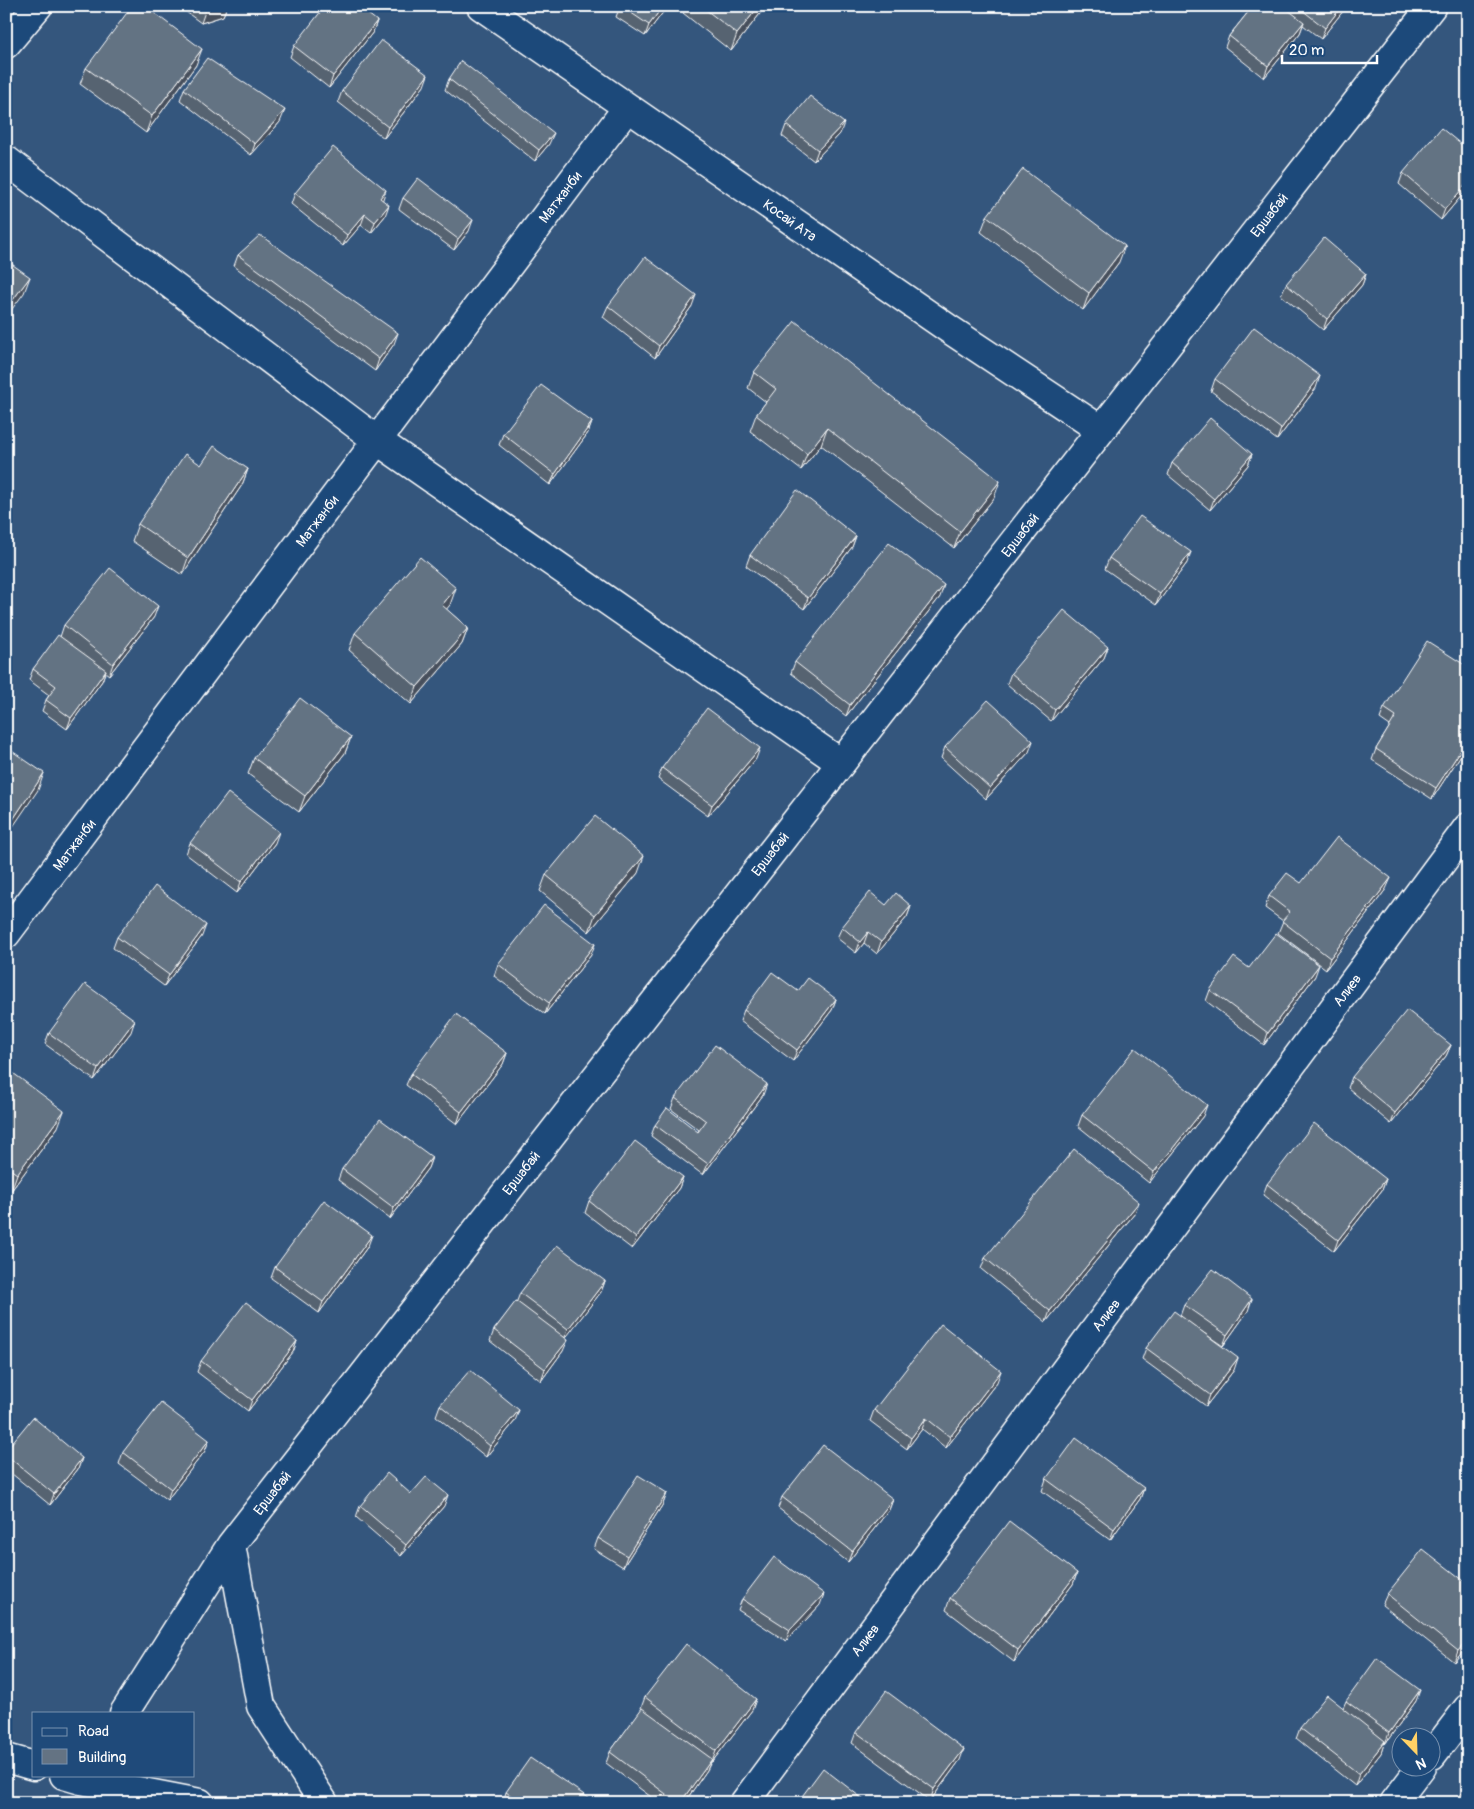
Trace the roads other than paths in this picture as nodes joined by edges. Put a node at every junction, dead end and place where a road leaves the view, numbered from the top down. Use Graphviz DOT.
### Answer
graph roads {
  1 [pos="38,6"];
  2 [pos="481,6"];
  3 [pos="1432,6"];
  4 [pos="6,44"];
  5 [pos="628,108"];
  6 [pos="6,160"];
  7 [pos="1101,430"];
  8 [pos="378,441"];
  9 [pos="841,763"];
  10 [pos="1468,827"];
  11 [pos="6,934"];
  12 [pos="231,1545"];
  13 [pos="1468,1708"];
  14 [pos="125,1712"];
  15 [pos="1442,1742"];
  16 [pos="6,1758"];
  17 [pos="32,1765"];
  18 [pos="1414,1776"];
  19 [pos="77,1777"];
  20 [pos="200,1803"];
  21 [pos="324,1803"];
  22 [pos="744,1803"];
  23 [pos="1394,1803"];
  1 -- 4 [label="street"];
  2 -- 5 [label="street, Косай Ата"];
  3 -- 7 [label="street, Ершабай"];
  5 -- 7 [label="street, Косай Ата"];
  5 -- 8 [label="street, Матжанби"];
  6 -- 8 [label="street"];
  7 -- 9 [label="street, Ершабай"];
  8 -- 9 [label="street"];
  8 -- 11 [label="street, Матжанби"];
  9 -- 12 [label="street, Ершабай"];
  10 -- 22 [label="street, Алиев"];
  12 -- 14 [label="street, Ершабай"];
  12 -- 21 [label="street"];
  13 -- 15 [label="street"];
  16 -- 17 [label="street"];
  18 -- 23 [label="street"];
  19 -- 20 [label="street"];
}
